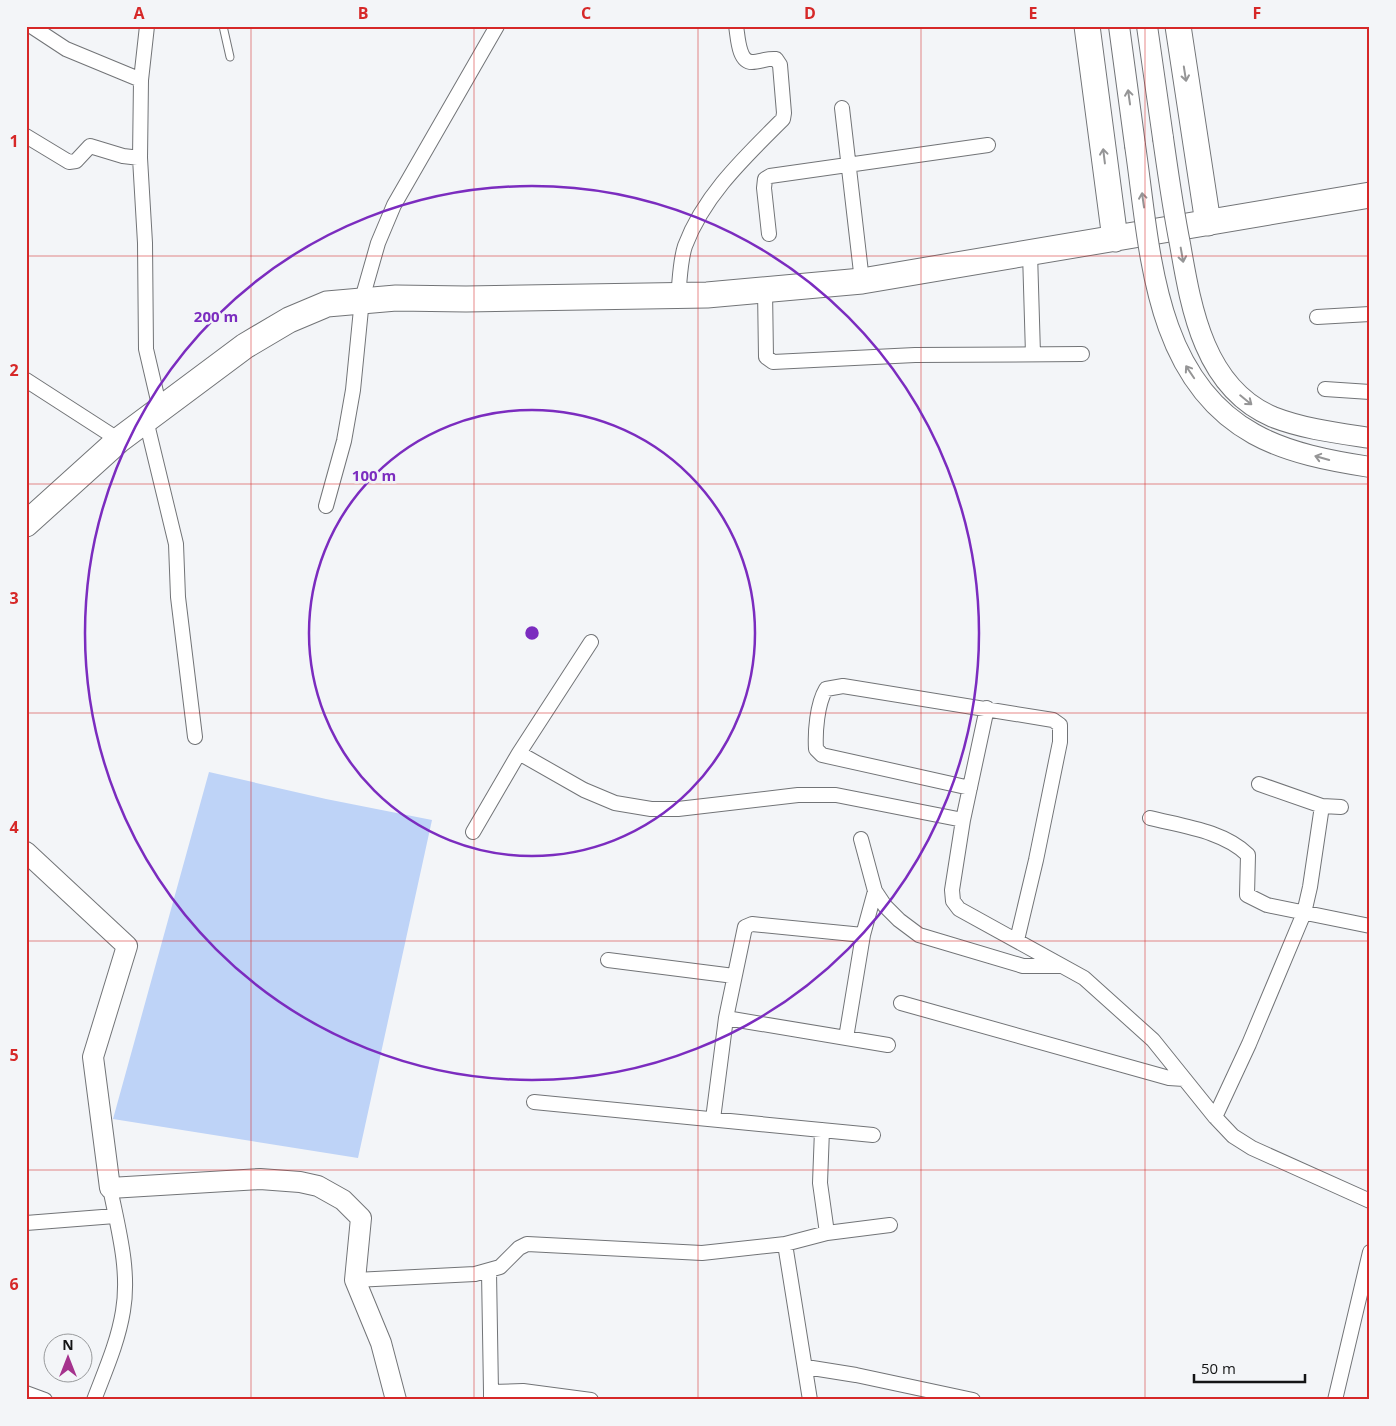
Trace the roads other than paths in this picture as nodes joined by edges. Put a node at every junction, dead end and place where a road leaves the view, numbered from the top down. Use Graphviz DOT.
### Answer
graph roads {
  1 [pos="31,26"];
  2 [pos="147,26"];
  3 [pos="223,26"];
  4 [pos="497,26"];
  5 [pos="736,26"];
  6 [pos="1087,26"];
  7 [pos="1119,26"];
  8 [pos="1147,26"];
  9 [pos="1178,26"];
  10 [pos="230,57"];
  11 [pos="141,80"];
  12 [pos="842,108"];
  13 [pos="26,136"];
  14 [pos="988,145"];
  15 [pos="140,158"];
  16 [pos="850,163"];
  17 [pos="1370,195"];
  18 [pos="1208,223"];
  19 [pos="769,234"];
  20 [pos="1115,239"];
  21 [pos="1030,253"];
  22 [pos="862,281"];
  23 [pos="764,290"];
  24 [pos="678,296"];
  25 [pos="362,299"];
  26 [pos="1370,314"];
  27 [pos="1317,317"];
  28 [pos="1033,354"];
  29 [pos="1082,354"];
  30 [pos="26,380"];
  31 [pos="1325,389"];
  32 [pos="1370,392"];
  33 [pos="153,414"];
  34 [pos="1370,438"];
  35 [pos="119,440"];
  36 [pos="1370,467"];
  37 [pos="326,506"];
  38 [pos="26,524"];
  39 [pos="591,642"];
  40 [pos="987,708"];
  41 [pos="195,737"];
  42 [pos="519,753"];
  43 [pos="1259,784"];
  44 [pos="970,788"];
  45 [pos="1322,806"];
  46 [pos="1341,807"];
  47 [pos="1150,818"];
  48 [pos="963,820"];
  49 [pos="473,832"];
  50 [pos="861,839"];
  51 [pos="26,852"];
  52 [pos="875,891"];
  53 [pos="1304,913"];
  54 [pos="1370,926"];
  55 [pos="863,936"];
  56 [pos="1017,940"];
  57 [pos="608,960"];
  58 [pos="1062,966"];
  59 [pos="734,976"];
  60 [pos="901,1004"];
  61 [pos="726,1018"];
  62 [pos="846,1038"];
  63 [pos="888,1045"];
  64 [pos="1184,1079"];
  65 [pos="534,1102"];
  66 [pos="1215,1117"];
  67 [pos="713,1119"];
  68 [pos="822,1130"];
  69 [pos="873,1134"];
  70 [pos="110,1188"];
  71 [pos="1370,1201"];
  72 [pos="115,1216"];
  73 [pos="26,1224"];
  74 [pos="890,1225"];
  75 [pos="826,1234"];
  76 [pos="785,1244"];
  77 [pos="1370,1252"];
  78 [pos="489,1272"];
  79 [pos="355,1280"];
  80 [pos="806,1368"];
  81 [pos="26,1393"];
  82 [pos="491,1396"];
  83 [pos="46,1400"];
  84 [pos="94,1400"];
  85 [pos="396,1400"];
  86 [pos="591,1400"];
  87 [pos="810,1400"];
  88 [pos="973,1400"];
  89 [pos="1335,1400"];
  1 -- 11 [label="street"];
  2 -- 11 [label="street"];
  3 -- 10 [label="lane"];
  4 -- 25 [label="street"];
  5 -- 24 [label="street"];
  20 -- 6 [label="highway, one-way"];
  36 -- 7 [label="main road, one-way, bridge"];
  8 -- 34 [label="main road, one-way, bridge"];
  9 -- 18 [label="highway, one-way"];
  11 -- 15 [label="street"];
  12 -- 16 [label="street"];
  13 -- 15 [label="street"];
  14 -- 16 [label="street"];
  15 -- 33 [label="street"];
  16 -- 19 [label="street"];
  16 -- 22 [label="street"];
  17 -- 18 [label="highway"];
  18 -- 20 [label="highway"];
  20 -- 21 [label="highway"];
  21 -- 22 [label="highway"];
  21 -- 28 [label="street"];
  22 -- 23 [label="highway"];
  23 -- 24 [label="highway"];
  23 -- 28 [label="street"];
  24 -- 25 [label="highway"];
  25 -- 33 [label="highway"];
  25 -- 37 [label="street"];
  26 -- 27 [label="street"];
  28 -- 29 [label="street"];
  30 -- 35 [label="street"];
  31 -- 32 [label="street"];
  33 -- 35 [label="highway"];
  33 -- 41 [label="street"];
  35 -- 38 [label="highway"];
  39 -- 42 [label="street"];
  40 -- 44 [label="street"];
  40 -- 44 [label="street"];
  40 -- 56 [label="street"];
  42 -- 48 [label="street"];
  42 -- 49 [label="street"];
  43 -- 45 [label="street"];
  44 -- 48 [label="street"];
  45 -- 46 [label="street"];
  45 -- 53 [label="street"];
  47 -- 53 [label="street"];
  48 -- 56 [label="street"];
  50 -- 52 [label="street"];
  51 -- 70 [label="main road"];
  52 -- 55 [label="street"];
  52 -- 58 [label="street"];
  53 -- 54 [label="street"];
  53 -- 66 [label="street"];
  55 -- 59 [label="street"];
  55 -- 62 [label="street"];
  56 -- 58 [label="street"];
  57 -- 59 [label="street"];
  58 -- 64 [label="street"];
  59 -- 61 [label="street"];
  60 -- 64 [label="street"];
  61 -- 62 [label="street"];
  61 -- 67 [label="street"];
  62 -- 63 [label="street"];
  64 -- 66 [label="street"];
  65 -- 67 [label="street"];
  66 -- 71 [label="street"];
  67 -- 68 [label="street"];
  68 -- 69 [label="street"];
  68 -- 75 [label="street"];
  70 -- 72 [label="street"];
  70 -- 79 [label="main road"];
  72 -- 73 [label="street"];
  72 -- 84 [label="street"];
  74 -- 75 [label="street"];
  75 -- 76 [label="street"];
  76 -- 78 [label="street"];
  76 -- 80 [label="street"];
  77 -- 89 [label="street"];
  78 -- 79 [label="street"];
  78 -- 82 [label="street"];
  79 -- 85 [label="main road"];
  80 -- 87 [label="street"];
  80 -- 88 [label="street"];
  81 -- 83 [label="street"];
  82 -- 86 [label="street"];
}
